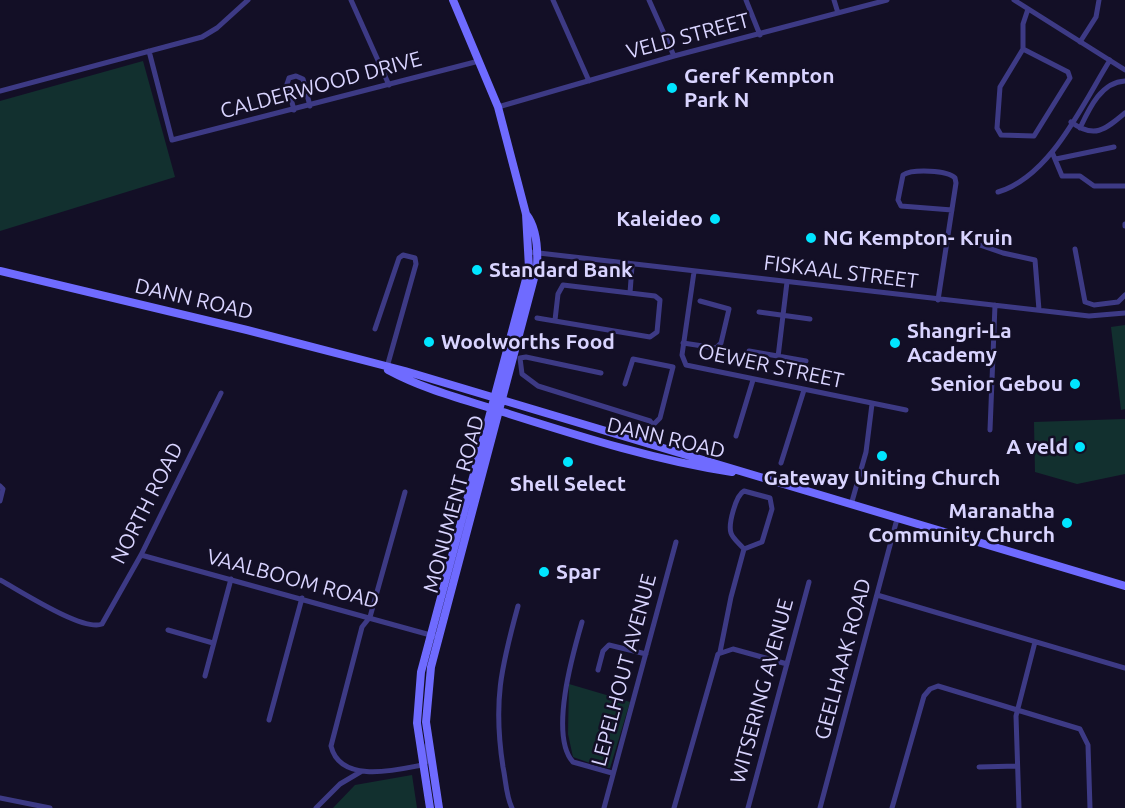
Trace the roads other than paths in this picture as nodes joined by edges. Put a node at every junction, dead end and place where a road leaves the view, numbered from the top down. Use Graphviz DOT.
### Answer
graph roads {
  1 [pos="248,0"];
  2 [pos="351,0"];
  3 [pos="453,0"];
  4 [pos="553,0"];
  5 [pos="649,0"];
  6 [pos="746,0"];
  7 [pos="834,0"];
  8 [pos="887,0"];
  9 [pos="1014,0"];
  10 [pos="1099,0"];
  11 [pos="1028,9"];
  12 [pos="838,13"];
  13 [pos="760,34"];
  14 [pos="1080,42"];
  15 [pos="1023,49"];
  16 [pos="149,51"];
  17 [pos="674,56"];
  18 [pos="1110,60"];
  19 [pos="479,61"];
  20 [pos="1125,69"];
  21 [pos="589,81"];
  22 [pos="1125,81"];
  23 [pos="389,85"];
  24 [pos="0,91"];
  25 [pos="310,106"];
  26 [pos="498,107"];
  27 [pos="294,110"];
  28 [pos="1125,113"];
  29 [pos="1071,122"];
  30 [pos="1080,128"];
  31 [pos="1114,147"];
  32 [pos="1052,152"];
  33 [pos="1056,159"];
  34 [pos="1125,186"];
  35 [pos="998,192"];
  36 [pos="952,210"];
  37 [pos="971,242"];
  38 [pos="1076,249"];
  39 [pos="534,255"];
  40 [pos="632,266"];
  41 [pos="0,271"];
  42 [pos="694,272"];
  43 [pos="787,282"];
  44 [pos="630,293"];
  45 [pos="1125,295"];
  46 [pos="938,300"];
  47 [pos="700,301"];
  48 [pos="995,305"];
  49 [pos="1039,310"];
  50 [pos="759,312"];
  51 [pos="1125,313"];
  52 [pos="784,315"];
  53 [pos="537,318"];
  54 [pos="810,319"];
  55 [pos="555,320"];
  56 [pos="375,329"];
  57 [pos="683,343"];
  58 [pos="749,351"];
  59 [pos="778,357"];
  60 [pos="806,361"];
  61 [pos="383,366"];
  62 [pos="601,374"];
  63 [pos="753,380"];
  64 [pos="625,384"];
  65 [pos="804,390"];
  66 [pos="221,393"];
  67 [pos="498,400"];
  68 [pos="872,404"];
  69 [pos="496,410"];
  70 [pos="906,410"];
  71 [pos="653,425"];
  72 [pos="990,430"];
  73 [pos="736,436"];
  74 [pos="648,445"];
  75 [pos="781,463"];
  76 [pos="742,472"];
  77 [pos="0,486"];
  78 [pos="405,492"];
  79 [pos="0,501"];
  80 [pos="851,506"];
  81 [pos="897,519"];
  82 [pos="676,542"];
  83 [pos="744,549"];
  84 [pos="141,555"];
  85 [pos="231,579"];
  86 [pos="0,580"];
  87 [pos="808,582"];
  88 [pos="1125,586"];
  89 [pos="877,595"];
  90 [pos="302,598"];
  91 [pos="518,606"];
  92 [pos="370,617"];
  93 [pos="582,622"];
  94 [pos="168,630"];
  95 [pos="433,636"];
  96 [pos="1035,642"];
  97 [pos="213,643"];
  98 [pos="720,653"];
  99 [pos="646,654"];
  100 [pos="787,664"];
  101 [pos="430,667"];
  102 [pos="1125,668"];
  103 [pos="598,670"];
  104 [pos="205,676"];
  105 [pos="419,688"];
  106 [pos="1017,709"];
  107 [pos="268,720"];
  108 [pos="429,740"];
  109 [pos="423,765"];
  110 [pos="1017,766"];
  111 [pos="979,767"];
  112 [pos="362,771"];
  113 [pos="612,773"];
  114 [pos="0,798"];
  115 [pos="50,808"];
  116 [pos="316,808"];
  117 [pos="430,808"];
  118 [pos="439,808"];
  119 [pos="512,808"];
  120 [pos="604,808"];
  121 [pos="674,808"];
  122 [pos="748,808"];
  123 [pos="820,808"];
  124 [pos="892,808"];
  125 [pos="1019,808"];
  126 [pos="1090,808"];
  1 -- 16 [label="street"];
  2 -- 23 [label="street"];
  3 -- 19 [label="main road, MONUMENT ROAD"];
  4 -- 21 [label="street"];
  5 -- 17 [label="street"];
  6 -- 13 [label="street"];
  7 -- 12 [label="street"];
  8 -- 12 [label="street, VELD STREET"];
  9 -- 11 [label="street"];
  10 -- 14 [label="street"];
  11 -- 14 [label="street"];
  11 -- 15 [label="street"];
  12 -- 13 [label="street, VELD STREET"];
  13 -- 17 [label="street, VELD STREET"];
  14 -- 18 [label="street"];
  15 -- 15 [label="street"];
  16 -- 24 [label="street"];
  16 -- 27 [label="street, CALDERWOOD DRIVE"];
  17 -- 21 [label="street, VELD STREET"];
  18 -- 20 [label="street"];
  18 -- 29 [label="street"];
  19 -- 23 [label="street, CALDERWOOD DRIVE"];
  19 -- 26 [label="main road, MONUMENT ROAD"];
  21 -- 26 [label="street, VELD STREET"];
  22 -- 30 [label="street"];
  23 -- 25 [label="street, CALDERWOOD DRIVE"];
  25 -- 27 [label="street, CALDERWOOD DRIVE"];
  25 -- 27 [label="street"];
  26 -- 39 [label="main road, MONUMENT ROAD"];
  28 -- 30 [label="street"];
  29 -- 30 [label="street"];
  29 -- 32 [label="street"];
  31 -- 33 [label="street"];
  32 -- 33 [label="street"];
  32 -- 35 [label="street"];
  33 -- 34 [label="street"];
  36 -- 36 [label="street"];
  36 -- 46 [label="street"];
  37 -- 49 [label="street"];
  38 -- 45 [label="street"];
  39 -- 40 [label="street, FISKAAL STREET"];
  39 -- 67 [label="main road, MONUMENT ROAD"];
  40 -- 42 [label="street, FISKAAL STREET"];
  40 -- 44 [label="street"];
  41 -- 61 [label="main road, DANN ROAD"];
  42 -- 43 [label="street, FISKAAL STREET"];
  42 -- 57 [label="street, OEWER STREET"];
  43 -- 46 [label="street, FISKAAL STREET"];
  43 -- 52 [label="street"];
  44 -- 55 [label="street"];
  44 -- 55 [label="street"];
  46 -- 48 [label="street, FISKAAL STREET"];
  47 -- 57 [label="street"];
  48 -- 49 [label="street, FISKAAL STREET"];
  48 -- 72 [label="street"];
  49 -- 51 [label="street, FISKAAL STREET"];
  50 -- 52 [label="street"];
  52 -- 54 [label="street"];
  52 -- 59 [label="street"];
  53 -- 55 [label="street"];
  56 -- 61 [label="street"];
  57 -- 63 [label="street, OEWER STREET"];
  58 -- 59 [label="street"];
  59 -- 60 [label="street"];
  61 -- 67 [label="main road, DANN ROAD"];
  61 -- 69 [label="main road, DANN ROAD"];
  62 -- 71 [label="street"];
  63 -- 65 [label="street, OEWER STREET"];
  63 -- 73 [label="street"];
  64 -- 71 [label="street"];
  65 -- 68 [label="street, OEWER STREET"];
  65 -- 75 [label="street"];
  66 -- 84 [label="street, NORTH ROAD"];
  67 -- 69 [label="main road, MONUMENT ROAD"];
  67 -- 74 [label="main road, DANN ROAD"];
  68 -- 70 [label="street, OEWER STREET"];
  68 -- 80 [label="street"];
  69 -- 76 [label="main road, DANN ROAD"];
  69 -- 95 [label="main road, MONUMENT ROAD"];
  71 -- 74 [label="street"];
  74 -- 76 [label="main road, DANN ROAD"];
  76 -- 80 [label="main road, DANN ROAD"];
  77 -- 79 [label="street"];
  78 -- 92 [label="street"];
  80 -- 81 [label="main road, DANN ROAD"];
  81 -- 88 [label="main road, DANN ROAD"];
  81 -- 89 [label="street, GEELHAAK ROAD"];
  82 -- 99 [label="street, LEPELHOUT AVENUE"];
  83 -- 83 [label="street"];
  83 -- 98 [label="street"];
  84 -- 85 [label="street, VAALBOOM ROAD"];
  84 -- 86 [label="street, NORTH ROAD"];
  85 -- 90 [label="street, VAALBOOM ROAD"];
  85 -- 97 [label="street"];
  87 -- 100 [label="street, WITSERING AVENUE"];
  89 -- 96 [label="street"];
  89 -- 123 [label="street, GEELHAAK ROAD"];
  90 -- 92 [label="street, VAALBOOM ROAD"];
  90 -- 107 [label="street"];
  91 -- 119 [label="street"];
  92 -- 95 [label="street, VAALBOOM ROAD"];
  92 -- 112 [label="street"];
  93 -- 113 [label="street"];
  94 -- 97 [label="street"];
  95 -- 101 [label="main road, MONUMENT ROAD"];
  95 -- 105 [label="main road, MONUMENT ROAD"];
  96 -- 102 [label="street"];
  96 -- 106 [label="street"];
  97 -- 104 [label="street"];
  98 -- 100 [label="street"];
  98 -- 121 [label="street"];
  99 -- 103 [label="street"];
  99 -- 113 [label="street, LEPELHOUT AVENUE"];
  100 -- 122 [label="street, WITSERING AVENUE"];
  101 -- 105 [label="main road"];
  101 -- 108 [label="main road, MONUMENT ROAD"];
  105 -- 109 [label="main road, MONUMENT ROAD"];
  106 -- 110 [label="street"];
  106 -- 124 [label="street"];
  106 -- 126 [label="street"];
  108 -- 109 [label="street"];
  108 -- 118 [label="main road, MONUMENT ROAD"];
  109 -- 112 [label="street"];
  109 -- 117 [label="main road, MONUMENT ROAD"];
  110 -- 111 [label="street"];
  110 -- 125 [label="street"];
  112 -- 116 [label="street"];
  113 -- 120 [label="street, LEPELHOUT AVENUE"];
  114 -- 115 [label="street"];
}
